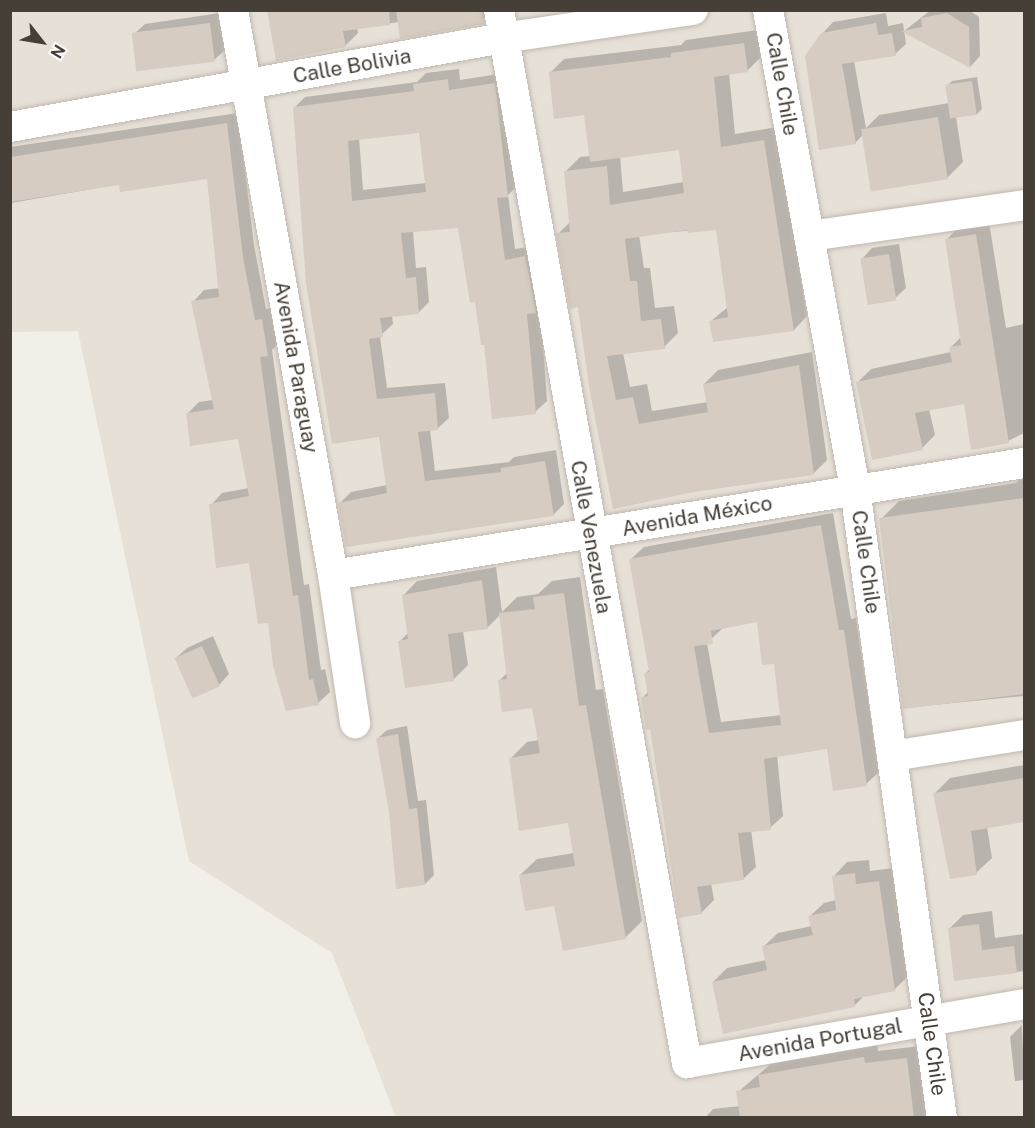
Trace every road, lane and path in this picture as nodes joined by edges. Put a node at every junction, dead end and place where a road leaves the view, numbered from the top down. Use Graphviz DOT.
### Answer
graph roads {
  1 [pos="233,10"];
  2 [pos="693,10"];
  3 [pos="768,10"];
  4 [pos="501,24"];
  5 [pos="245,86"];
  6 [pos="10,128"];
  7 [pos="1024,205"];
  8 [pos="810,236"];
  9 [pos="1024,463"];
  10 [pos="855,489"];
  11 [pos="590,534"];
  12 [pos="333,575"];
  13 [pos="355,723"];
  14 [pos="1024,735"];
  15 [pos="892,756"];
  16 [pos="1024,1004"];
  17 [pos="929,1022"];
  18 [pos="687,1062"];
  19 [pos="942,1118"];
  1 -- 5 [label="street, Avenida Paraguay"];
  2 -- 4 [label="street, Calle Bolivia"];
  3 -- 8 [label="street, Calle Chile"];
  4 -- 5 [label="street, Calle Bolivia"];
  4 -- 11 [label="street, Calle Venezuela"];
  5 -- 6 [label="street, Calle Bolivia"];
  5 -- 12 [label="street, Avenida Paraguay"];
  7 -- 8 [label="street"];
  8 -- 10 [label="street, Calle Chile"];
  9 -- 10 [label="street, Avenida México"];
  10 -- 11 [label="street, Avenida México"];
  10 -- 15 [label="street, Calle Chile"];
  11 -- 12 [label="street, Avenida México"];
  11 -- 18 [label="street, Calle Venezuela"];
  12 -- 13 [label="street, Avenida Paraguay"];
  14 -- 15 [label="street"];
  15 -- 17 [label="street, Calle Chile"];
  16 -- 17 [label="street, Avenida Portugal"];
  17 -- 18 [label="street, Avenida Portugal"];
  17 -- 19 [label="street, Calle Chile"];
}
